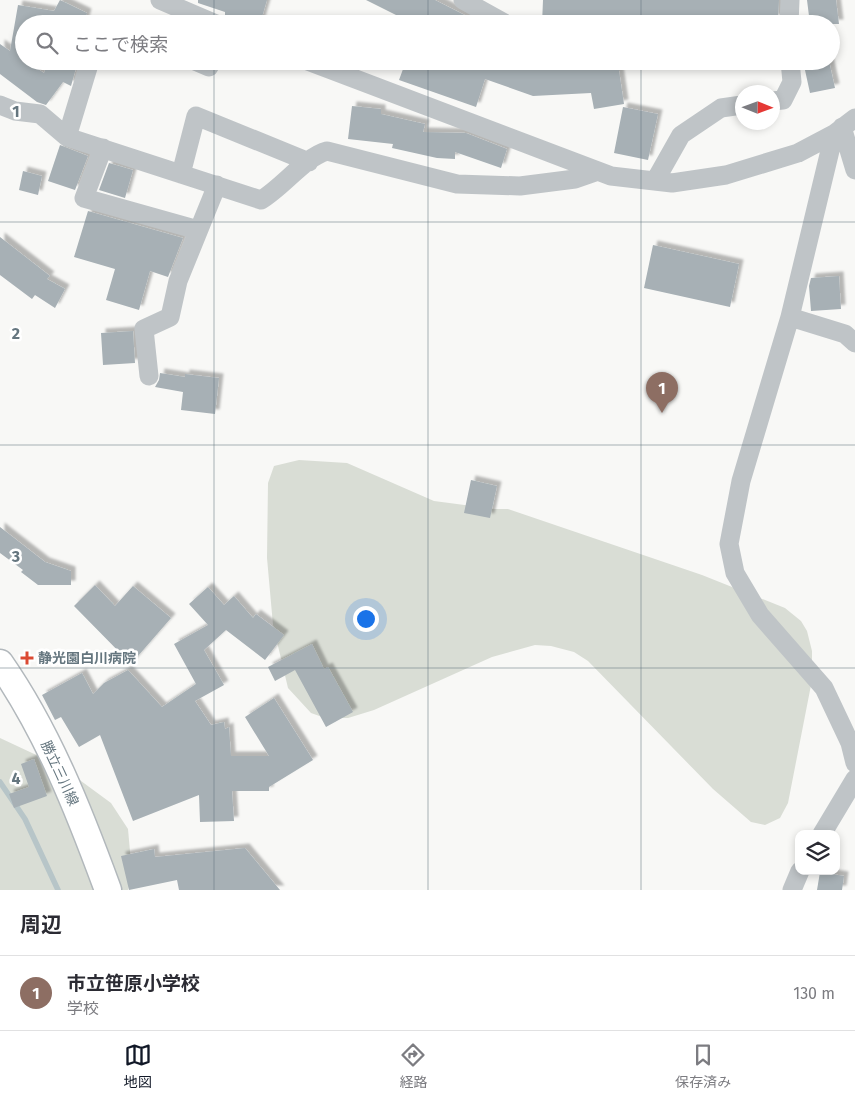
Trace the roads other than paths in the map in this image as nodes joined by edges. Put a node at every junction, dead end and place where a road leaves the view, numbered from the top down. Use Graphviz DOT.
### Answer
graph roads {
  1 [pos="160,0"];
  2 [pos="463,0"];
  3 [pos="790,0"];
  4 [pos="195,15"];
  5 [pos="490,15"];
  6 [pos="789,15"];
  7 [pos="87,70"];
  8 [pos="332,70"];
  9 [pos="791,70"];
  10 [pos="780,100"];
  11 [pos="0,105"];
  12 [pos="735,106"];
  13 [pos="844,126"];
  14 [pos="67,137"];
  15 [pos="103,148"];
  16 [pos="309,162"];
  17 [pos="855,170"];
  18 [pos="598,171"];
  19 [pos="181,174"];
  20 [pos="655,181"];
  21 [pos="217,185"];
  22 [pos="198,230"];
  23 [pos="790,317"];
  24 [pos="855,343"];
  25 [pos="149,376"];
  26 [pos="0,663"];
  27 [pos="855,763"];
  28 [pos="855,779"];
  29 [pos="824,830"];
  30 [pos="798,875"];
  31 [pos="108,890"];
  32 [pos="792,890"];
  1 -- 4 [label="street"];
  2 -- 5 [label="street"];
  3 -- 6 [label="street"];
  7 -- 14 [label="street"];
  8 -- 18 [label="street"];
  9 -- 10 [label="street"];
  11 -- 14 [label="street"];
  12 -- 20 [label="street"];
  13 -- 17 [label="street"];
  13 -- 20 [label="street"];
  13 -- 23 [label="street"];
  14 -- 15 [label="street"];
  15 -- 19 [label="street"];
  15 -- 22 [label="street"];
  16 -- 18 [label="street"];
  16 -- 19 [label="street"];
  16 -- 21 [label="street"];
  18 -- 20 [label="street"];
  19 -- 21 [label="street"];
  21 -- 22 [label="street"];
  22 -- 25 [label="street"];
  23 -- 24 [label="street"];
  23 -- 27 [label="street"];
  26 -- 31 [label="main road, 勝立三川線"];
  28 -- 29 [label="street"];
  30 -- 32 [label="street"];
}
